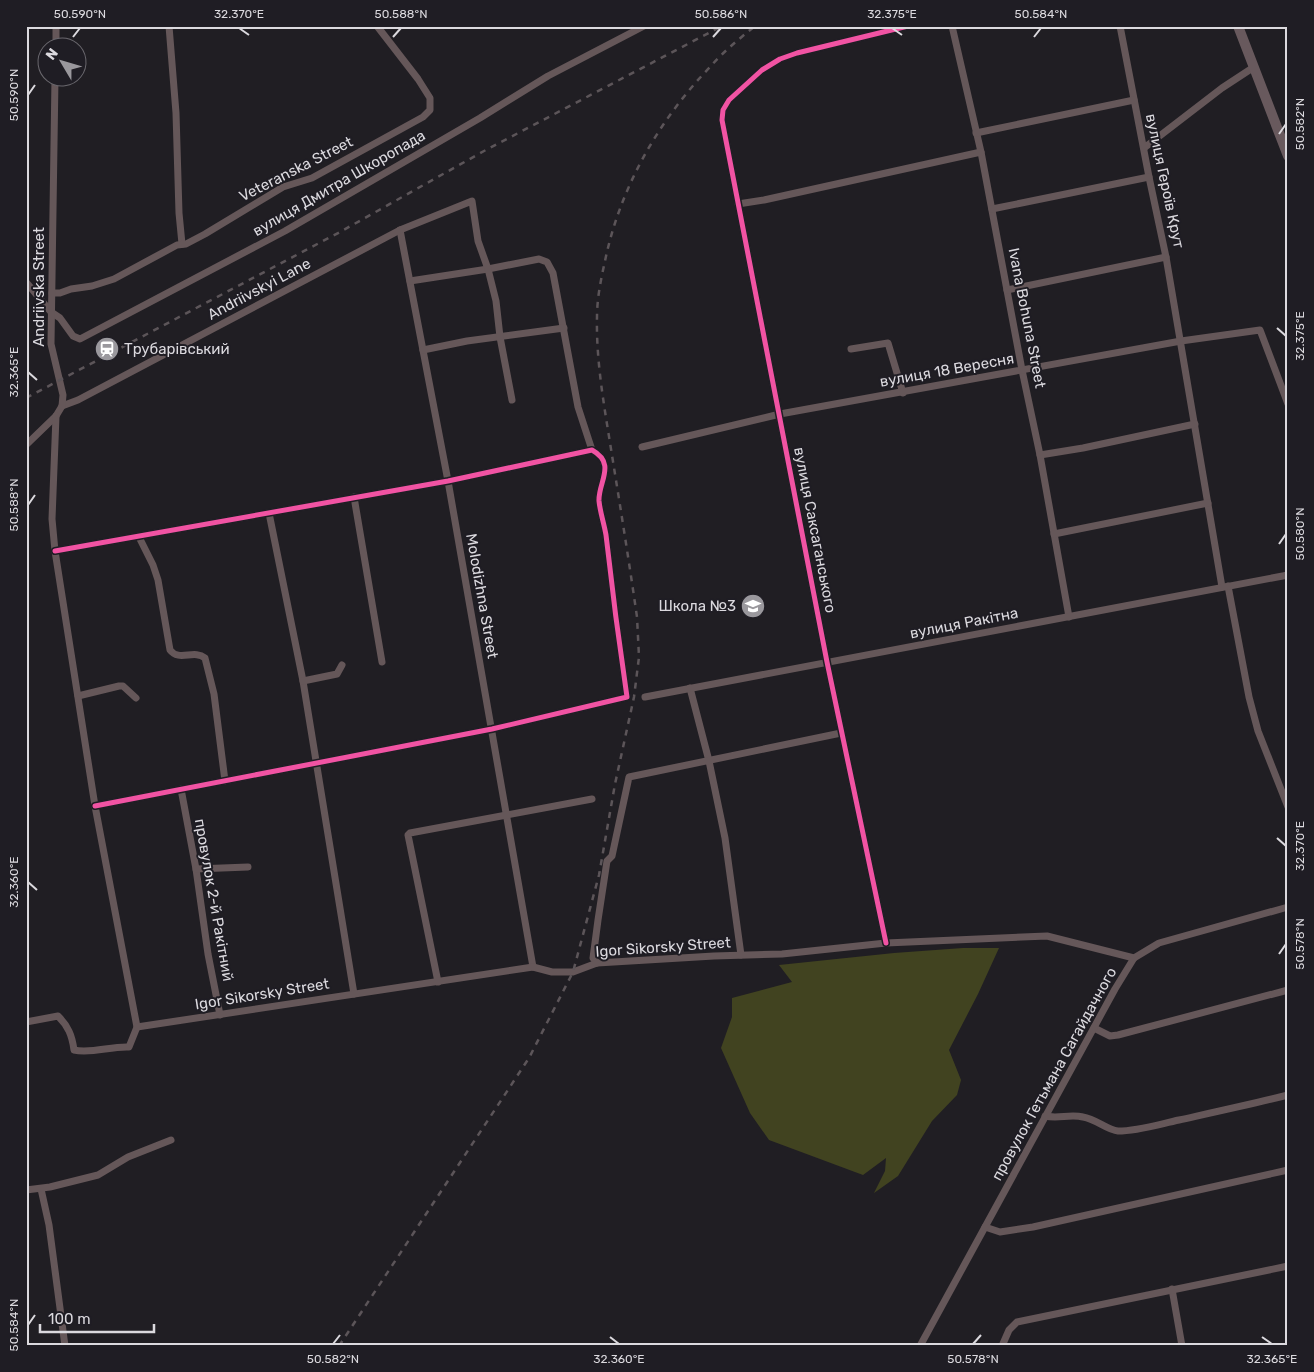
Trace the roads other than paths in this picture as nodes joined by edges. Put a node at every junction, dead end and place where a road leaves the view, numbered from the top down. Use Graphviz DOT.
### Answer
graph roads {
  1 [pos="169,26"];
  2 [pos="377,26"];
  3 [pos="644,26"];
  4 [pos="908,26"];
  5 [pos="952,26"];
  6 [pos="1120,26"];
  7 [pos="1238,26"];
  8 [pos="1254,68"];
  9 [pos="55,88"];
  10 [pos="1134,100"];
  11 [pos="976,133"];
  12 [pos="1144,148"];
  13 [pos="980,152"];
  14 [pos="1288,156"];
  15 [pos="1149,177"];
  16 [pos="738,204"];
  17 [pos="992,209"];
  18 [pos="400,230"];
  19 [pos="182,244"];
  20 [pos="1166,257"];
  21 [pos="488,269"];
  22 [pos="410,281"];
  23 [pos="26,282"];
  24 [pos="1007,290"];
  25 [pos="52,293"];
  26 [pos="51,312"];
  27 [pos="564,328"];
  28 [pos="500,337"];
  29 [pos="1181,341"];
  30 [pos="852,349"];
  31 [pos="423,350"];
  32 [pos="1022,370"];
  33 [pos="903,393"];
  34 [pos="512,400"];
  35 [pos="1288,404"];
  36 [pos="62,406"];
  37 [pos="780,414"];
  38 [pos="56,416"];
  39 [pos="1195,424"];
  40 [pos="26,444"];
  41 [pos="642,447"];
  42 [pos="592,450"];
  43 [pos="1040,455"];
  44 [pos="448,480"];
  45 [pos="354,497"];
  46 [pos="1208,503"];
  47 [pos="269,512"];
  48 [pos="1054,534"];
  49 [pos="138,537"];
  50 [pos="55,551"];
  51 [pos="1288,575"];
  52 [pos="1225,586"];
  53 [pos="1069,617"];
  54 [pos="382,662"];
  55 [pos="827,662"];
  56 [pos="342,665"];
  57 [pos="303,681"];
  58 [pos="690,688"];
  59 [pos="78,696"];
  60 [pos="645,697"];
  61 [pos="136,698"];
  62 [pos="492,729"];
  63 [pos="842,734"];
  64 [pos="709,761"];
  65 [pos="316,764"];
  66 [pos="225,781"];
  67 [pos="181,789"];
  68 [pos="592,799"];
  69 [pos="95,806"];
  70 [pos="1288,807"];
  71 [pos="507,814"];
  72 [pos="248,868"];
  73 [pos="196,869"];
  74 [pos="1288,907"];
  75 [pos="886,942"];
  76 [pos="741,955"];
  77 [pos="1134,958"];
  78 [pos="597,963"];
  79 [pos="533,968"];
  80 [pos="438,982"];
  81 [pos="1288,990"];
  82 [pos="354,994"];
  83 [pos="220,1015"];
  84 [pos="26,1022"];
  85 [pos="137,1027"];
  86 [pos="1094,1028"];
  87 [pos="1288,1095"];
  88 [pos="1045,1116"];
  89 [pos="170,1140"];
  90 [pos="1288,1170"];
  91 [pos="41,1188"];
  92 [pos="26,1190"];
  93 [pos="984,1226"];
  94 [pos="1288,1266"];
  95 [pos="1172,1289"];
  96 [pos="65,1346"];
  97 [pos="920,1346"];
  98 [pos="1002,1346"];
  99 [pos="1182,1346"];
  1 -- 19 [label="street"];
  2 -- 19 [label="street, Veteranska Street"];
  3 -- 26 [label="street, вулиця Дмитра Шкоропада"];
  4 -- 16 [label="street, вулиця Саксаганського"];
  5 -- 11 [label="street, Ivana Bohuna Street"];
  6 -- 10 [label="street, вулиця Героїв Крут"];
  7 -- 8 [label="main road"];
  8 -- 12 [label="street"];
  8 -- 14 [label="main road"];
  9 -- 25 [label="street, Andriivska Street"];
  10 -- 11 [label="street"];
  10 -- 12 [label="street, вулиця Героїв Крут"];
  11 -- 13 [label="street, Ivana Bohuna Street"];
  12 -- 15 [label="street, вулиця Героїв Крут"];
  13 -- 16 [label="street"];
  13 -- 17 [label="street, Ivana Bohuna Street"];
  15 -- 17 [label="street"];
  15 -- 20 [label="street, вулиця Героїв Крут"];
  16 -- 37 [label="street, вулиця Саксаганського"];
  17 -- 24 [label="street, Ivana Bohuna Street"];
  18 -- 21 [label="street, Andriivskyi Lane"];
  18 -- 22 [label="street, Molodizhna Street"];
  18 -- 36 [label="street, Andriivskyi Lane"];
  19 -- 25 [label="street, Veteranska Street"];
  20 -- 24 [label="street"];
  20 -- 29 [label="street, вулиця Героїв Крут"];
  21 -- 22 [label="street"];
  21 -- 27 [label="street"];
  21 -- 28 [label="street"];
  22 -- 31 [label="street, Molodizhna Street"];
  23 -- 26 [label="street"];
  24 -- 32 [label="street, Ivana Bohuna Street"];
  25 -- 26 [label="street, Andriivska Street"];
  26 -- 36 [label="street, Andriivska Street"];
  27 -- 28 [label="street"];
  27 -- 42 [label="street"];
  28 -- 31 [label="street"];
  28 -- 34 [label="street"];
  29 -- 32 [label="street, вулиця 18 Вересня"];
  29 -- 35 [label="street, вулиця 18 Вересня"];
  29 -- 39 [label="street, вулиця Героїв Крут"];
  30 -- 33 [label="street"];
  31 -- 44 [label="street, Molodizhna Street"];
  32 -- 33 [label="street, вулиця 18 Вересня"];
  32 -- 43 [label="street, Ivana Bohuna Street"];
  33 -- 37 [label="street, вулиця 18 Вересня"];
  36 -- 38 [label="street"];
  37 -- 41 [label="street, вулиця 18 Вересня"];
  37 -- 55 [label="street, вулиця Саксаганського"];
  38 -- 40 [label="street"];
  38 -- 50 [label="street"];
  39 -- 43 [label="street"];
  39 -- 46 [label="street, вулиця Героїв Крут"];
  42 -- 44 [label="street"];
  42 -- 62 [label="street"];
  43 -- 48 [label="street, Ivana Bohuna Street"];
  44 -- 45 [label="street"];
  44 -- 62 [label="street, Molodizhna Street"];
  45 -- 47 [label="street"];
  45 -- 54 [label="street"];
  46 -- 48 [label="street"];
  46 -- 52 [label="street, вулиця Героїв Крут"];
  47 -- 49 [label="street"];
  47 -- 57 [label="street"];
  48 -- 53 [label="street, Ivana Bohuna Street"];
  49 -- 50 [label="street"];
  49 -- 66 [label="street"];
  50 -- 59 [label="street"];
  51 -- 52 [label="street, вулиця Ракітна"];
  52 -- 53 [label="street, вулиця Ракітна"];
  52 -- 70 [label="street, вулиця Героїв Крут"];
  53 -- 55 [label="street, вулиця Ракітна"];
  55 -- 58 [label="street, вулиця Ракітна"];
  55 -- 63 [label="street, вулиця Саксаганського"];
  56 -- 57 [label="street"];
  57 -- 65 [label="street"];
  58 -- 60 [label="street, вулиця Ракітна"];
  58 -- 64 [label="street"];
  59 -- 61 [label="street"];
  59 -- 69 [label="street"];
  62 -- 65 [label="street"];
  62 -- 71 [label="street, Molodizhna Street"];
  63 -- 64 [label="street"];
  63 -- 75 [label="street, вулиця Саксаганського"];
  64 -- 76 [label="street"];
  64 -- 78 [label="street"];
  65 -- 66 [label="street"];
  65 -- 82 [label="street"];
  66 -- 67 [label="street"];
  67 -- 69 [label="street"];
  67 -- 73 [label="street, провулок 2-й Ракітний"];
  68 -- 71 [label="street"];
  69 -- 85 [label="street"];
  71 -- 79 [label="street, Molodizhna Street"];
  71 -- 80 [label="street"];
  72 -- 73 [label="street"];
  73 -- 83 [label="street, провулок 2-й Ракітний"];
  74 -- 77 [label="street, провулок Гетьмана Сагайдачного"];
  75 -- 76 [label="street, Igor Sikorsky Street"];
  75 -- 77 [label="street, Igor Sikorsky Street"];
  76 -- 78 [label="street, Igor Sikorsky Street"];
  77 -- 86 [label="street, провулок Гетьмана Сагайдачного"];
  78 -- 79 [label="street, Igor Sikorsky Street"];
  79 -- 80 [label="street, Igor Sikorsky Street"];
  80 -- 82 [label="street, Igor Sikorsky Street"];
  81 -- 86 [label="street"];
  82 -- 83 [label="street, Igor Sikorsky Street"];
  83 -- 85 [label="street, Igor Sikorsky Street"];
  84 -- 85 [label="street"];
  86 -- 88 [label="street, провулок Гетьмана Сагайдачного"];
  87 -- 88 [label="street"];
  88 -- 93 [label="street, провулок Гетьмана Сагайдачного"];
  89 -- 91 [label="street"];
  90 -- 93 [label="street"];
  91 -- 92 [label="street"];
  91 -- 96 [label="street"];
  93 -- 97 [label="street, провулок Гетьмана Сагайдачного"];
  94 -- 95 [label="street"];
  95 -- 98 [label="street"];
  95 -- 99 [label="street"];
}
